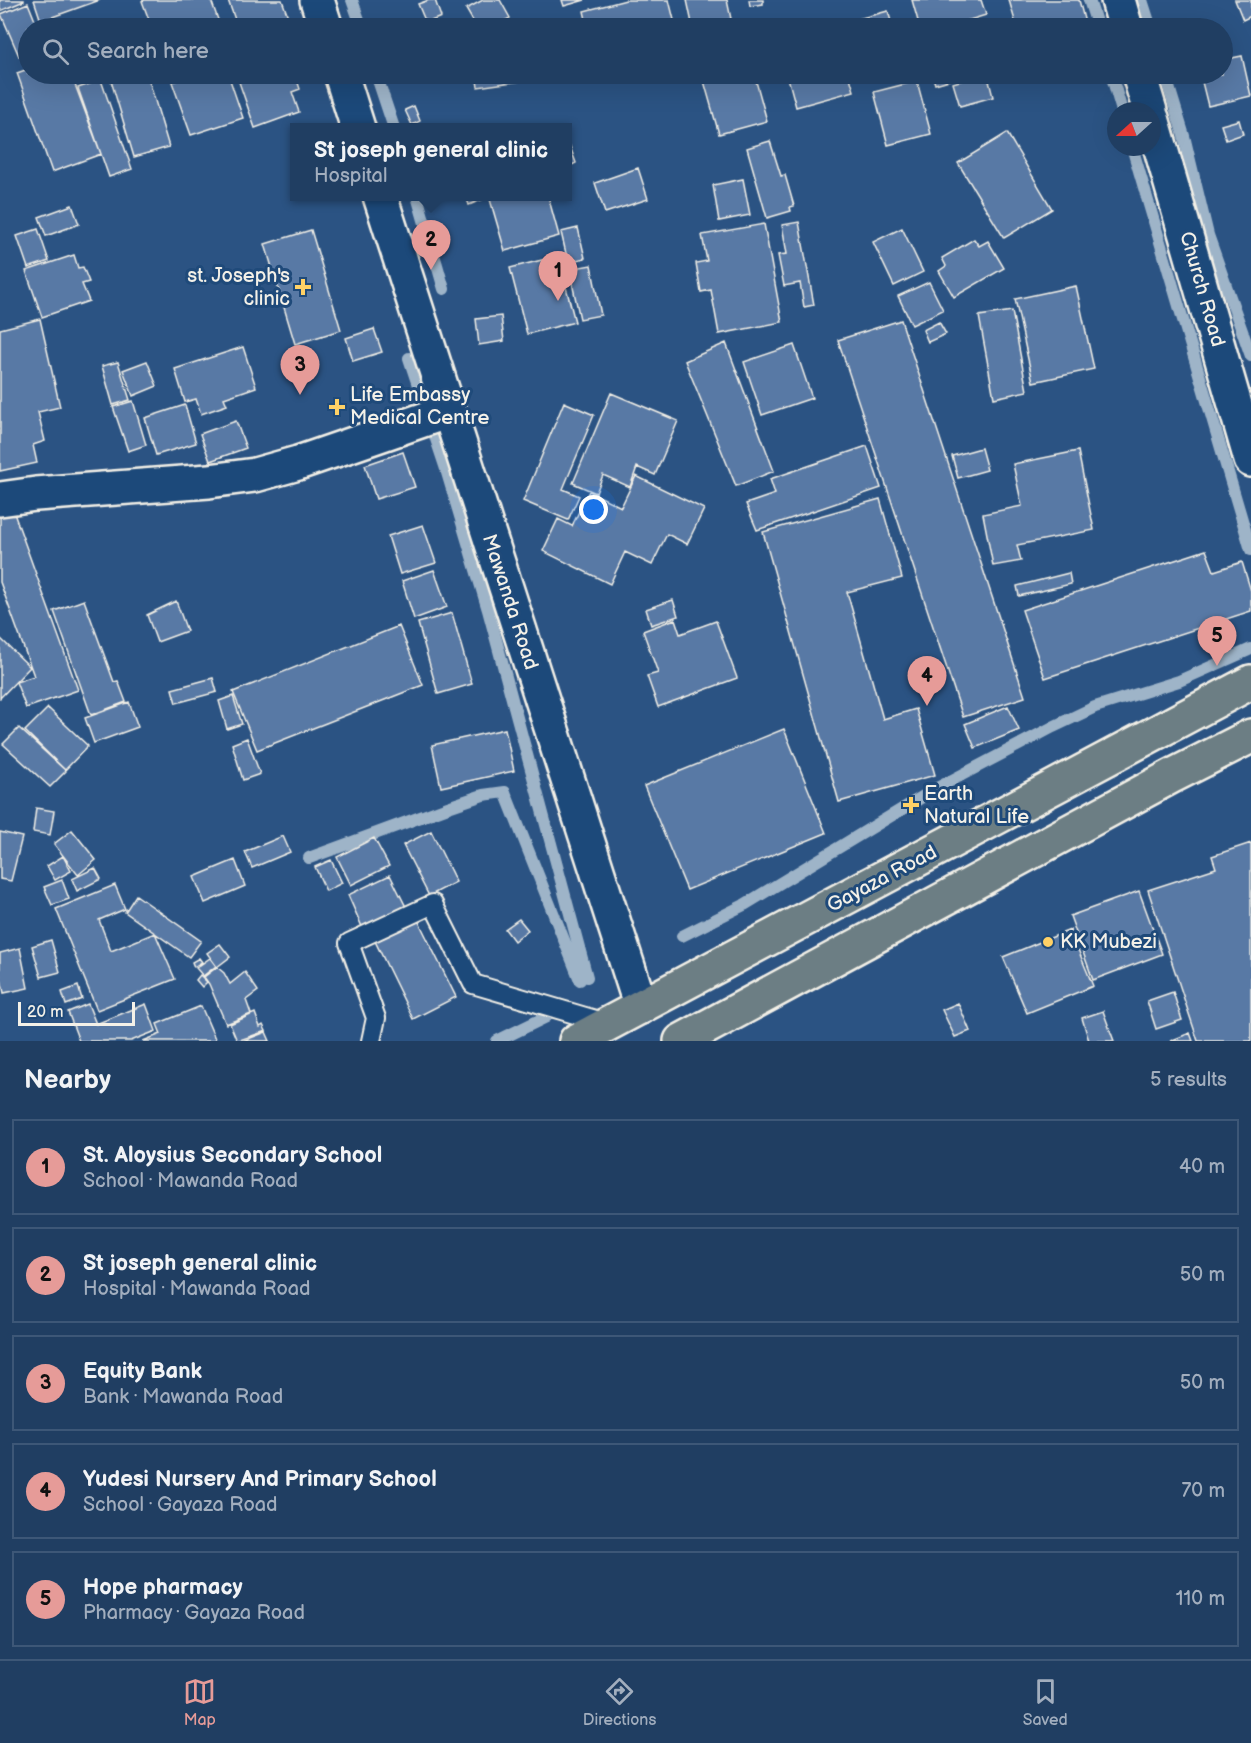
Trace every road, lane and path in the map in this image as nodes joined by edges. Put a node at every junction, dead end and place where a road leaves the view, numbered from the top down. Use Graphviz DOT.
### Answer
graph roads {
  1 [pos="317,0"];
  2 [pos="1118,0"];
  3 [pos="323,18"];
  4 [pos="1123,18"];
  5 [pos="343,84"];
  6 [pos="1142,84"];
  7 [pos="1147,102"];
  8 [pos="356,123"];
  9 [pos="1161,149"];
  10 [pos="382,201"];
  11 [pos="449,411"];
  12 [pos="1251,460"];
  13 [pos="0,499"];
  14 [pos="1251,682"];
  15 [pos="1251,736"];
  16 [pos="641,1007"];
  17 [pos="610,1024"];
  18 [pos="371,1041"];
  19 [pos="576,1041"];
  20 [pos="681,1041"];
  1 -- 3 [label="street"];
  2 -- 4 [label="street"];
  5 -- 8 [label="street"];
  6 -- 7 [label="street"];
  9 -- 12 [label="street, Church Road"];
  10 -- 11 [label="street, Mawanda Road"];
  11 -- 13 [label="street"];
  11 -- 16 [label="street, Mawanda Road"];
  14 -- 16 [label="main road, Gayaza Road"];
  15 -- 20 [label="main road"];
  16 -- 17 [label="main road, Gayaza Road"];
  17 -- 18 [label="lane"];
  17 -- 19 [label="main road, Gayaza Road"];
}
